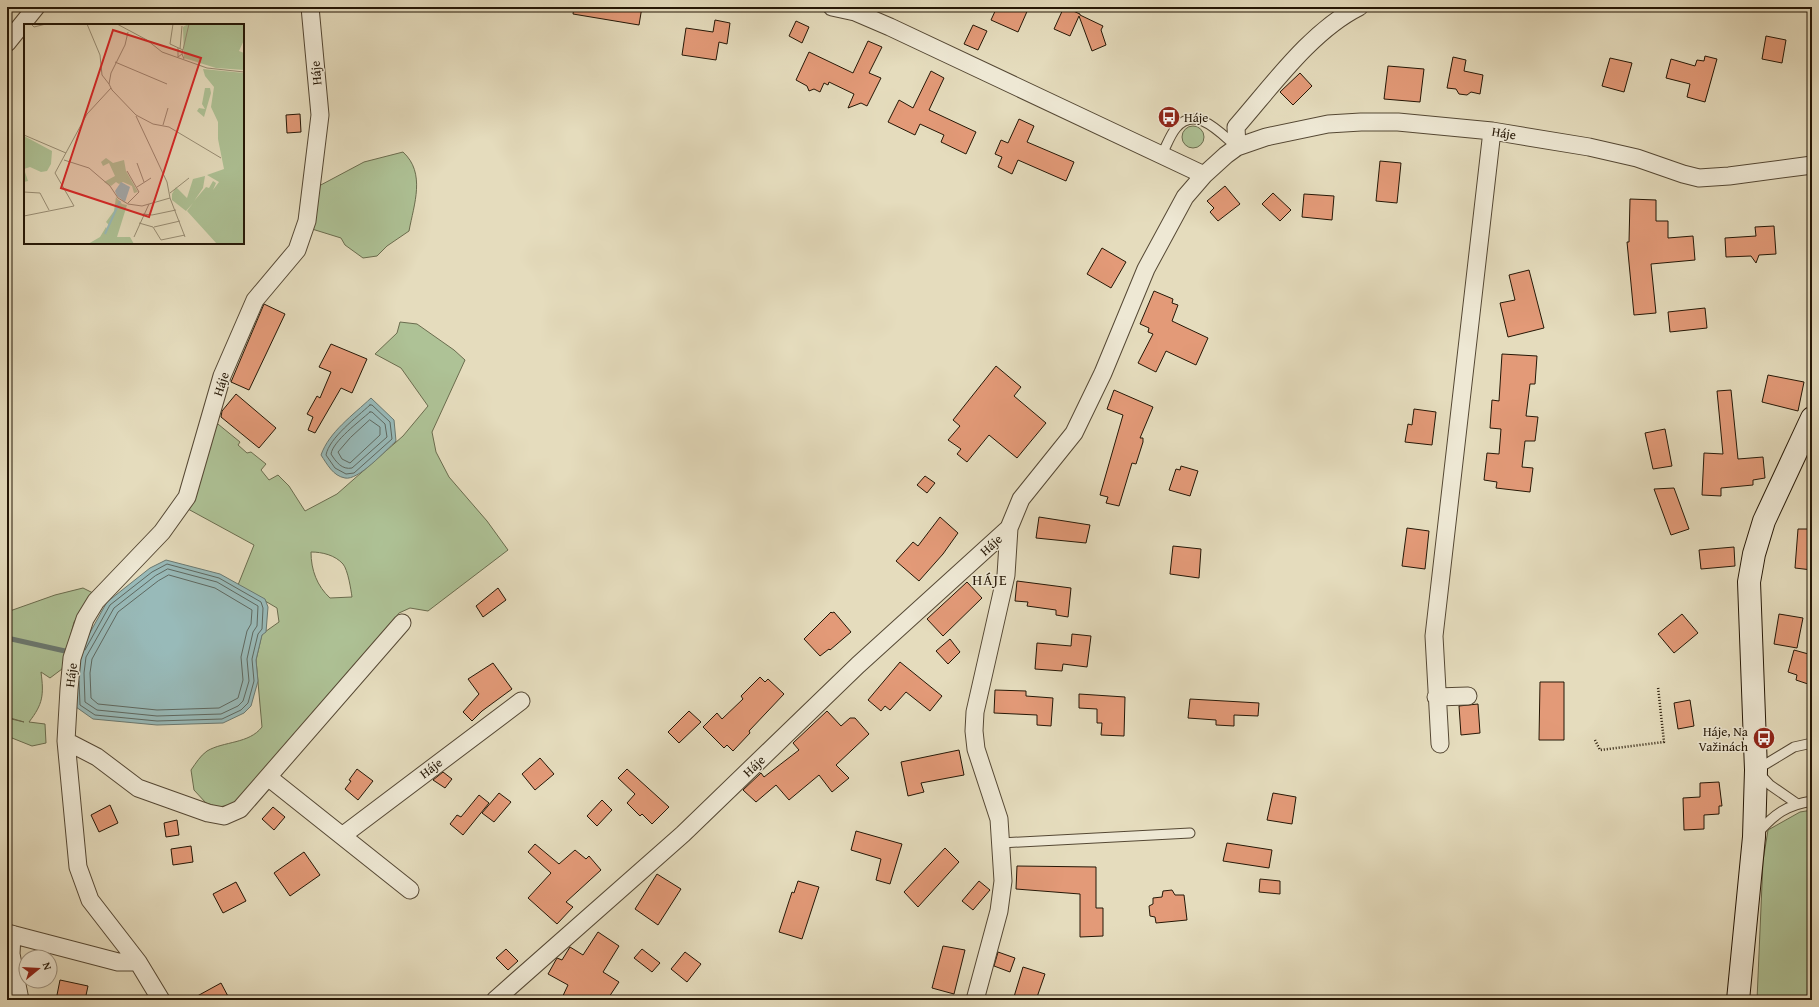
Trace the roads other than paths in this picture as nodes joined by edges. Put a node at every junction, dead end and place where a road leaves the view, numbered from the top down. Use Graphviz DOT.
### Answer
graph roads {
  1 [pos="36,7"];
  2 [pos="310,7"];
  3 [pos="832,7"];
  4 [pos="1359,7"];
  5 [pos="7,43"];
  6 [pos="1492,131"];
  7 [pos="1237,147"];
  8 [pos="1162,156"];
  9 [pos="1812,165"];
  10 [pos="1204,175"];
  11 [pos="1812,418"];
  12 [pos="1009,528"];
  13 [pos="402,623"];
  14 [pos="1468,696"];
  15 [pos="1436,697"];
  16 [pos="521,701"];
  17 [pos="66,741"];
  18 [pos="1812,743"];
  19 [pos="1440,744"];
  20 [pos="1756,770"];
  21 [pos="268,777"];
  22 [pos="1812,802"];
  23 [pos="1796,804"];
  24 [pos="1190,833"];
  25 [pos="342,836"];
  26 [pos="1754,837"];
  27 [pos="1001,844"];
  28 [pos="410,890"];
  29 [pos="10,933"];
  30 [pos="138,962"];
  31 [pos="20,1000"];
  32 [pos="161,1000"];
  33 [pos="495,1000"];
  34 [pos="975,1000"];
  35 [pos="1738,1000"];
  1 -- 5 [label="street"];
  2 -- 17 [label="street, Háje"];
  3 -- 8 [label="street"];
  4 -- 7 [label="street"];
  6 -- 7 [label="street, Háje"];
  6 -- 9 [label="street, Háje"];
  6 -- 15 [label="street"];
  7 -- 8 [label="lane"];
  7 -- 10 [label="street, Háje"];
  8 -- 10 [label="street"];
  10 -- 12 [label="street, Háje"];
  11 -- 20 [label="main road"];
  12 -- 27 [label="street, Háje"];
  12 -- 33 [label="street, Háje"];
  13 -- 21 [label="street"];
  14 -- 15 [label="street"];
  15 -- 19 [label="street"];
  16 -- 25 [label="street, Háje"];
  17 -- 21 [label="street"];
  17 -- 30 [label="street, Háje"];
  18 -- 20 [label="lane"];
  20 -- 23 [label="lane"];
  20 -- 26 [label="main road"];
  21 -- 25 [label="street"];
  22 -- 23 [label="lane"];
  23 -- 26 [label="lane"];
  24 -- 27 [label="lane"];
  25 -- 28 [label="street"];
  26 -- 35 [label="main road"];
  27 -- 34 [label="street, Háje"];
  29 -- 30 [label="street"];
  29 -- 31 [label="street"];
  30 -- 32 [label="street, Háje"];
}
